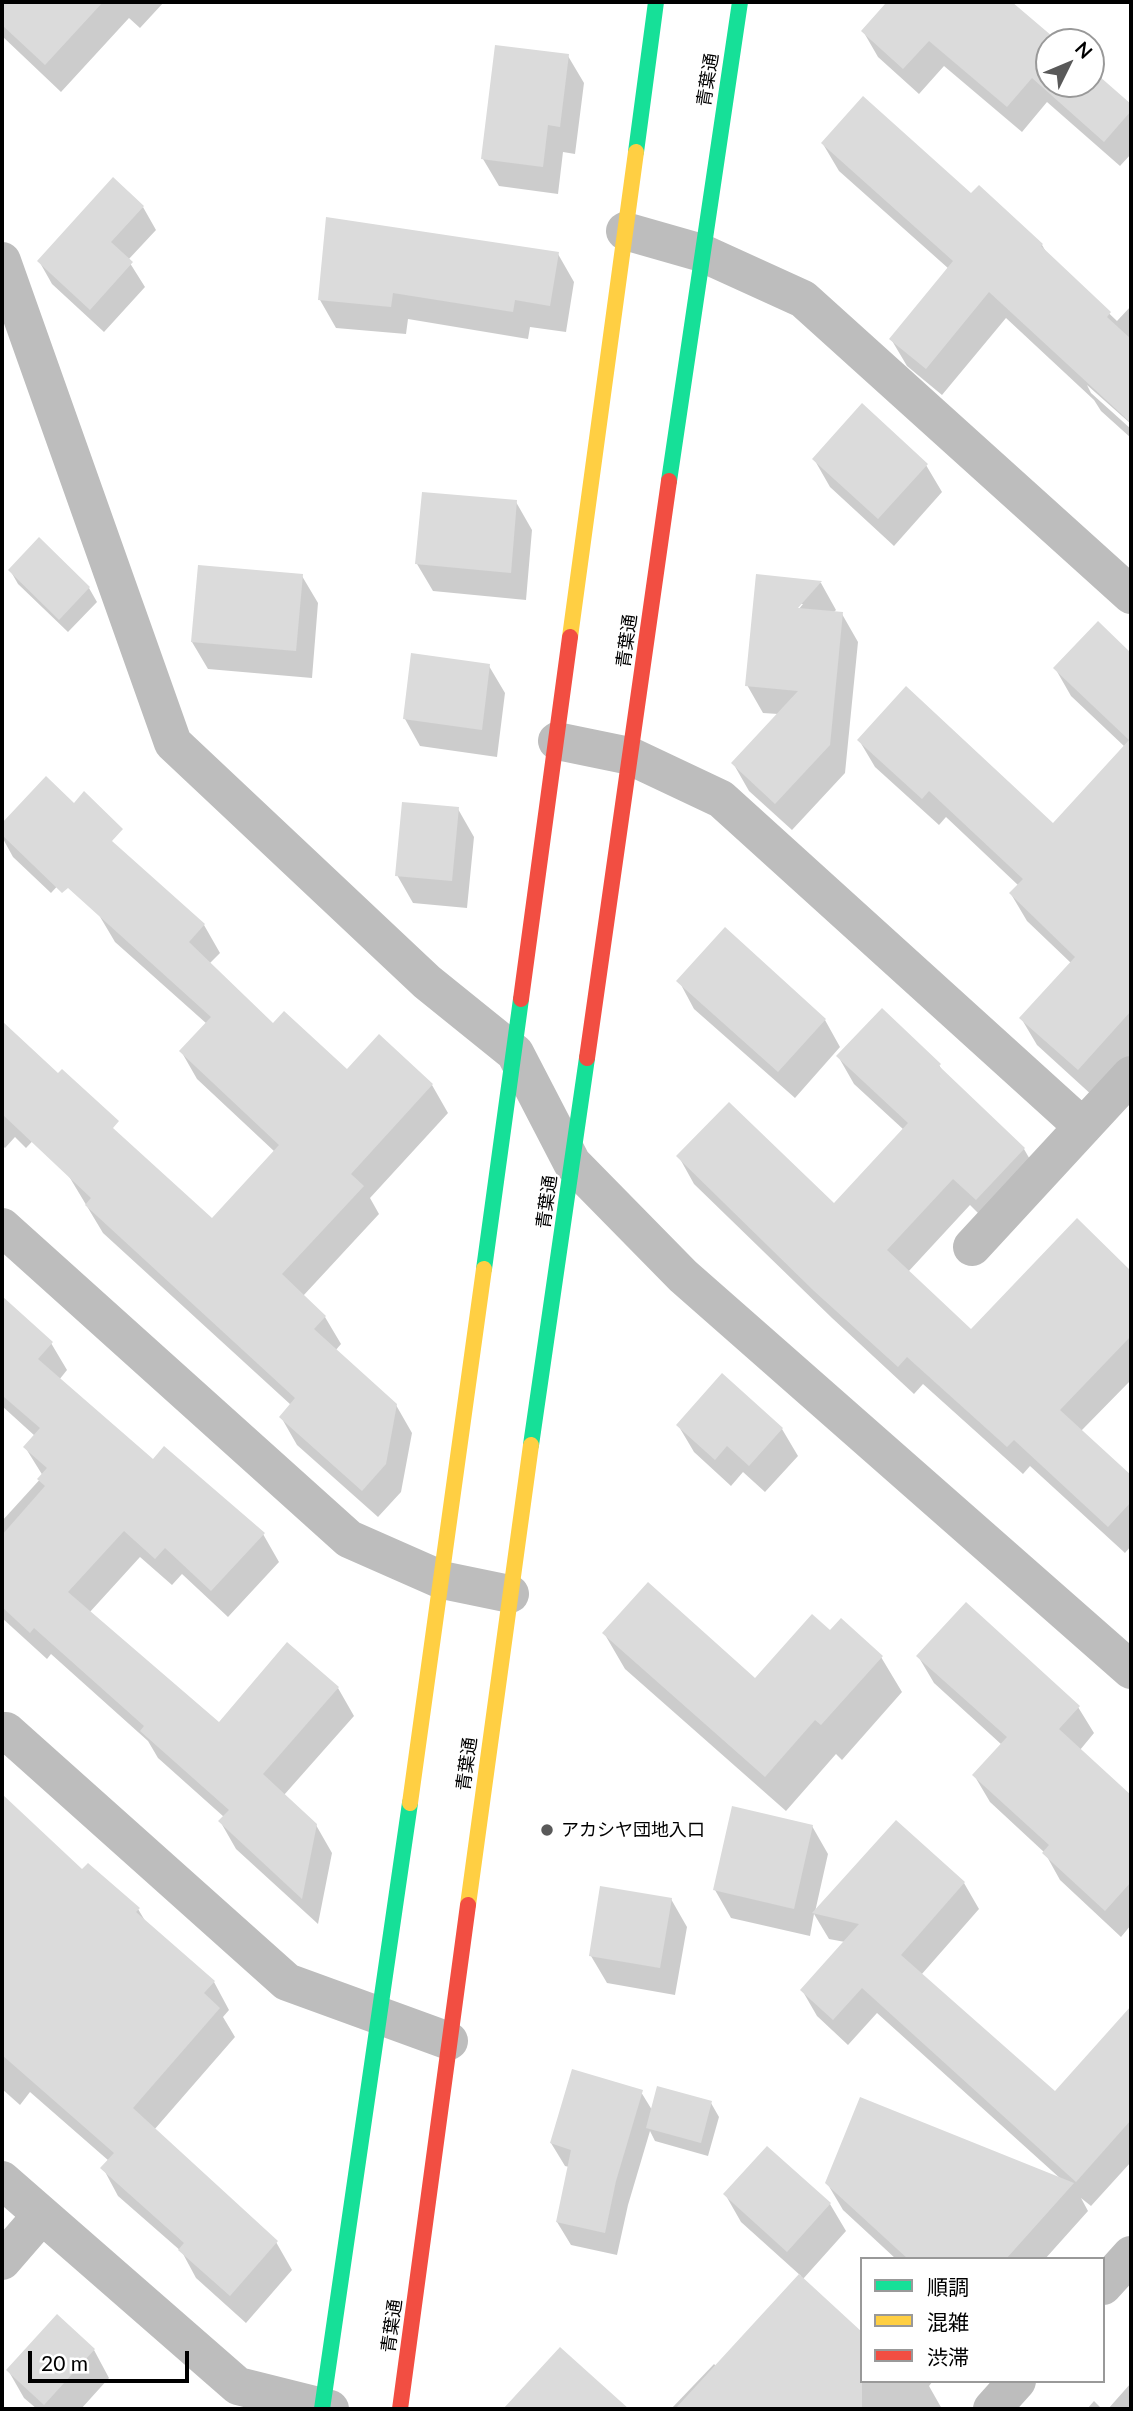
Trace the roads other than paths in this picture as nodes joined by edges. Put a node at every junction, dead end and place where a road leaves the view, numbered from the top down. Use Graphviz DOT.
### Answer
graph roads {
  1 [pos="656,2"];
  2 [pos="740,2"];
  3 [pos="625,232"];
  4 [pos="702,253"];
  5 [pos="2,261"];
  6 [pos="10,315"];
  7 [pos="1131,596"];
  8 [pos="557,741"];
  9 [pos="630,756"];
  10 [pos="515,1053"];
  11 [pos="1131,1075"];
  12 [pos="1083,1127"];
  13 [pos="572,1164"];
  14 [pos="2,1227"];
  15 [pos="972,1247"];
  16 [pos="442,1580"];
  17 [pos="510,1594"];
  18 [pos="1131,1670"];
  19 [pos="2,1736"];
  20 [pos="378,2014"];
  21 [pos="449,2040"];
  22 [pos="2,2180"];
  23 [pos="41,2216"];
  24 [pos="1131,2255"];
  25 [pos="2,2261"];
  26 [pos="1105,2284"];
  27 [pos="1015,2383"];
  28 [pos="325,2409"];
  29 [pos="400,2409"];
  30 [pos="992,2409"];
  1 -- 3 [label="street"];
  2 -- 4 [label="street, 青葉通"];
  3 -- 4 [label="street"];
  3 -- 8 [label="street"];
  4 -- 7 [label="street"];
  4 -- 9 [label="street, 青葉通"];
  5 -- 6 [label="street"];
  6 -- 10 [label="street"];
  8 -- 9 [label="street"];
  8 -- 10 [label="street"];
  9 -- 12 [label="street"];
  9 -- 13 [label="street, 青葉通"];
  10 -- 13 [label="street"];
  10 -- 16 [label="street"];
  11 -- 12 [label="street"];
  12 -- 15 [label="street"];
  13 -- 17 [label="street, 青葉通"];
  13 -- 18 [label="street"];
  14 -- 16 [label="street"];
  16 -- 17 [label="street"];
  16 -- 20 [label="street"];
  17 -- 21 [label="street, 青葉通"];
  19 -- 20 [label="street"];
  20 -- 21 [label="street"];
  20 -- 28 [label="street"];
  21 -- 29 [label="street, 青葉通"];
  22 -- 23 [label="street"];
  23 -- 25 [label="street"];
  23 -- 28 [label="street"];
  24 -- 26 [label="street"];
  27 -- 30 [label="street"];
}
